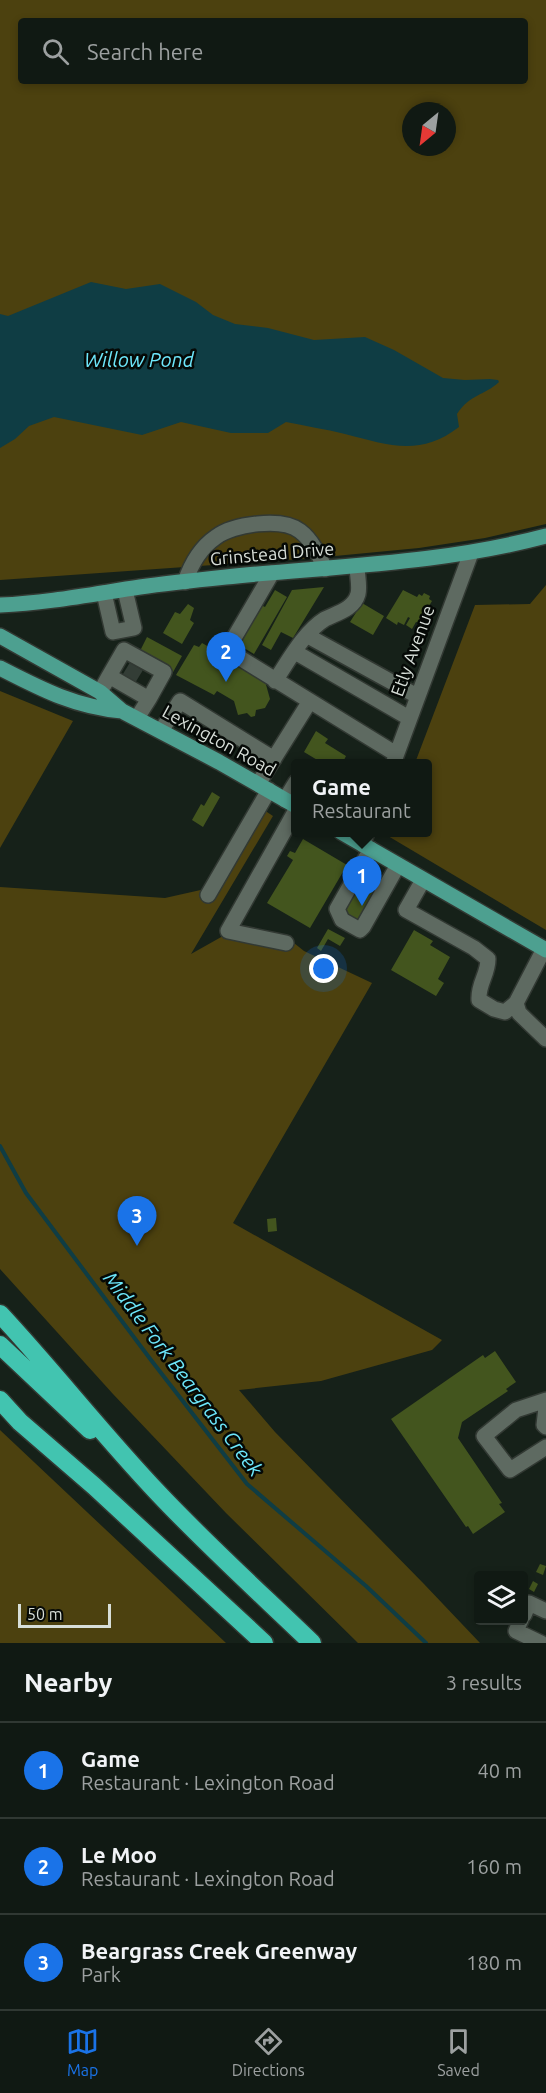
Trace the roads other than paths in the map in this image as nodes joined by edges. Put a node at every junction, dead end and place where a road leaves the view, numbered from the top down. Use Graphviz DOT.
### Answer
graph roads {
  1 [pos="546,536"];
  2 [pos="471,553"];
  3 [pos="357,566"];
  4 [pos="324,569"];
  5 [pos="272,573"];
  6 [pos="185,582"];
  7 [pos="125,590"];
  8 [pos="104,593"];
  9 [pos="0,605"];
  10 [pos="121,630"];
  11 [pos="0,636"];
  12 [pos="308,636"];
  13 [pos="295,652"];
  14 [pos="119,665"];
  15 [pos="0,668"];
  16 [pos="275,681"];
  17 [pos="150,688"];
  18 [pos="100,692"];
  19 [pos="417,696"];
  20 [pos="310,701"];
  21 [pos="122,711"];
  22 [pos="137,718"];
  23 [pos="409,718"];
  24 [pos="161,731"];
  25 [pos="274,759"];
  26 [pos="394,759"];
  27 [pos="263,787"];
  28 [pos="291,805"];
  29 [pos="291,808"];
  30 [pos="367,842"];
  31 [pos="398,865"];
  32 [pos="423,880"];
  33 [pos="208,896"];
  34 [pos="286,943"];
  35 [pos="545,950"];
  36 [pos="516,1003"];
  37 [pos="546,1039"];
  38 [pos="0,1314"];
  39 [pos="0,1345"];
  40 [pos="0,1400"];
  41 [pos="546,1400"];
  42 [pos="0,1405"];
  43 [pos="546,1408"];
  44 [pos="20,1422"];
  45 [pos="546,1427"];
  46 [pos="546,1448"];
  47 [pos="155,1490"];
  48 [pos="528,1605"];
  49 [pos="546,1611"];
  50 [pos="519,1625"];
  51 [pos="264,1643"];
  52 [pos="312,1643"];
  53 [pos="541,1643"];
  1 -- 2 [label="main road, Grinstead Drive"];
  2 -- 3 [label="main road, Grinstead Drive"];
  2 -- 19 [label="street, Etly Avenue"];
  3 -- 4 [label="main road, Grinstead Drive"];
  3 -- 12 [label="street"];
  4 -- 5 [label="main road, Grinstead Drive"];
  4 -- 6 [label="street"];
  5 -- 6 [label="main road, Grinstead Drive"];
  5 -- 16 [label="street"];
  6 -- 7 [label="main road, Grinstead Drive"];
  7 -- 8 [label="main road, Grinstead Drive"];
  7 -- 10 [label="street"];
  8 -- 9 [label="main road, Grinstead Drive"];
  8 -- 10 [label="street"];
  10 -- 14 [label="street"];
  11 -- 18 [label="main road, Lexington Road"];
  12 -- 13 [label="street"];
  12 -- 19 [label="street"];
  13 -- 16 [label="street"];
  13 -- 23 [label="street"];
  14 -- 17 [label="street"];
  14 -- 17 [label="street"];
  14 -- 18 [label="street"];
  15 -- 21 [label="main road, Lexington Road"];
  16 -- 20 [label="street"];
  17 -- 22 [label="street"];
  18 -- 21 [label="main road, Lexington Road"];
  19 -- 23 [label="street, Etly Avenue"];
  20 -- 25 [label="street"];
  20 -- 26 [label="street"];
  21 -- 22 [label="main road, Lexington Road"];
  22 -- 24 [label="main road, Lexington Road"];
  23 -- 26 [label="street, Etly Avenue"];
  24 -- 25 [label="street"];
  24 -- 27 [label="main road, Lexington Road"];
  25 -- 27 [label="street"];
  27 -- 28 [label="main road, Lexington Road"];
  27 -- 33 [label="street"];
  29 -- 34 [label="street"];
  30 -- 31 [label="main road"];
  30 -- 31 [label="street"];
  31 -- 32 [label="main road"];
  32 -- 35 [label="main road"];
  32 -- 36 [label="street"];
  35 -- 36 [label="street"];
  36 -- 37 [label="street"];
  38 -- 47 [label="highway"];
  39 -- 47 [label="highway"];
  40 -- 44 [label="highway"];
  41 -- 46 [label="street"];
  42 -- 44 [label="highway"];
  43 -- 45 [label="street"];
  44 -- 51 [label="highway"];
  47 -- 52 [label="highway"];
  48 -- 49 [label="street"];
  50 -- 53 [label="street"];
}
